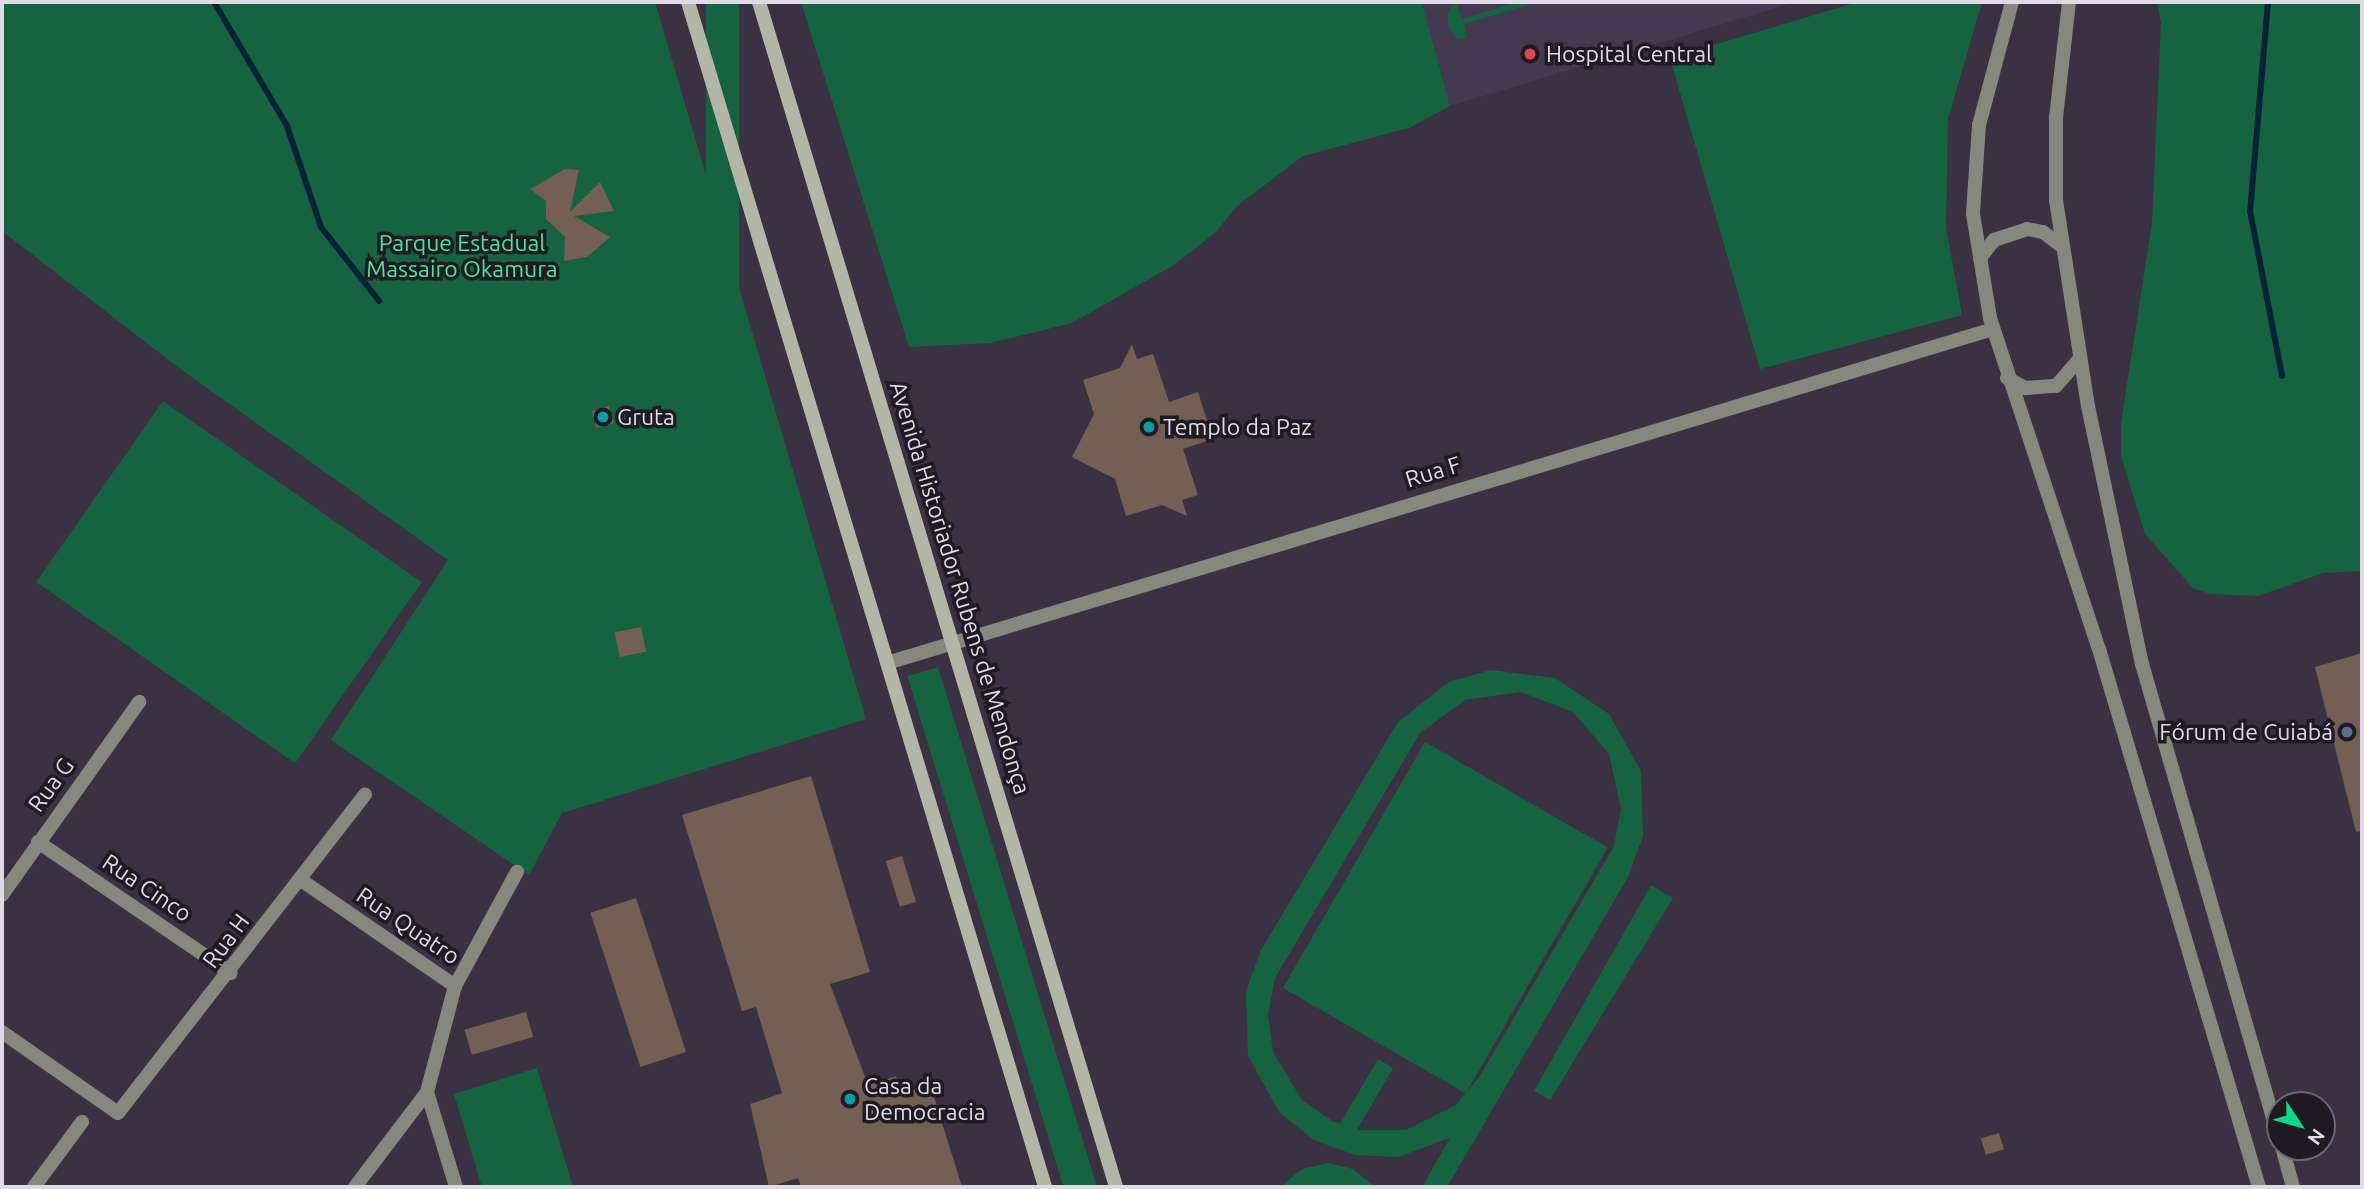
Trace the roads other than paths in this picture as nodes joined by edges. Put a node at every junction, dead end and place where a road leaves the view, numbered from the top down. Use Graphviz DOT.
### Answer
graph roads {
  1 [pos="688,2"];
  2 [pos="759,2"];
  3 [pos="2011,2"];
  4 [pos="2069,2"];
  5 [pos="2063,247"];
  6 [pos="1980,258"];
  7 [pos="1993,328"];
  8 [pos="2080,358"];
  9 [pos="2007,379"];
  10 [pos="952,639"];
  11 [pos="887,663"];
  12 [pos="139,702"];
  13 [pos="365,794"];
  14 [pos="38,842"];
  15 [pos="517,873"];
  16 [pos="301,880"];
  17 [pos="2,895"];
  18 [pos="231,973"];
  19 [pos="455,986"];
  20 [pos="2,1032"];
  21 [pos="427,1092"];
  22 [pos="2266,1093"];
  23 [pos="82,1122"];
  24 [pos="2286,1161"];
  25 [pos="34,1187"];
  26 [pos="355,1187"];
  27 [pos="456,1187"];
  28 [pos="1045,1187"];
  29 [pos="1116,1187"];
  30 [pos="2259,1187"];
  31 [pos="2293,1187"];
  1 -- 11 [label="main road"];
  2 -- 10 [label="main road, Avenida Historiador Rubens de Mendonça"];
  3 -- 6 [label="street"];
  4 -- 5 [label="street"];
  5 -- 6 [label="street"];
  5 -- 8 [label="street"];
  6 -- 7 [label="street"];
  7 -- 9 [label="street"];
  7 -- 10 [label="street, Rua F"];
  8 -- 9 [label="street"];
  8 -- 22 [label="street"];
  9 -- 30 [label="street"];
  10 -- 11 [label="street, Rua F"];
  10 -- 29 [label="main road, Avenida Historiador Rubens de Mendonça"];
  11 -- 28 [label="main road"];
  12 -- 14 [label="street, Rua G"];
  13 -- 16 [label="street, Rua H"];
  14 -- 17 [label="street, Rua G"];
  14 -- 18 [label="street, Rua Cinco"];
  15 -- 19 [label="street"];
  16 -- 18 [label="street, Rua H"];
  16 -- 19 [label="street, Rua Quatro"];
  18 -- 20 [label="street, Rua H"];
  19 -- 21 [label="street, Rua Quatro"];
  21 -- 26 [label="street"];
  21 -- 27 [label="street"];
  23 -- 25 [label="street"];
  24 -- 31 [label="street"];
}
